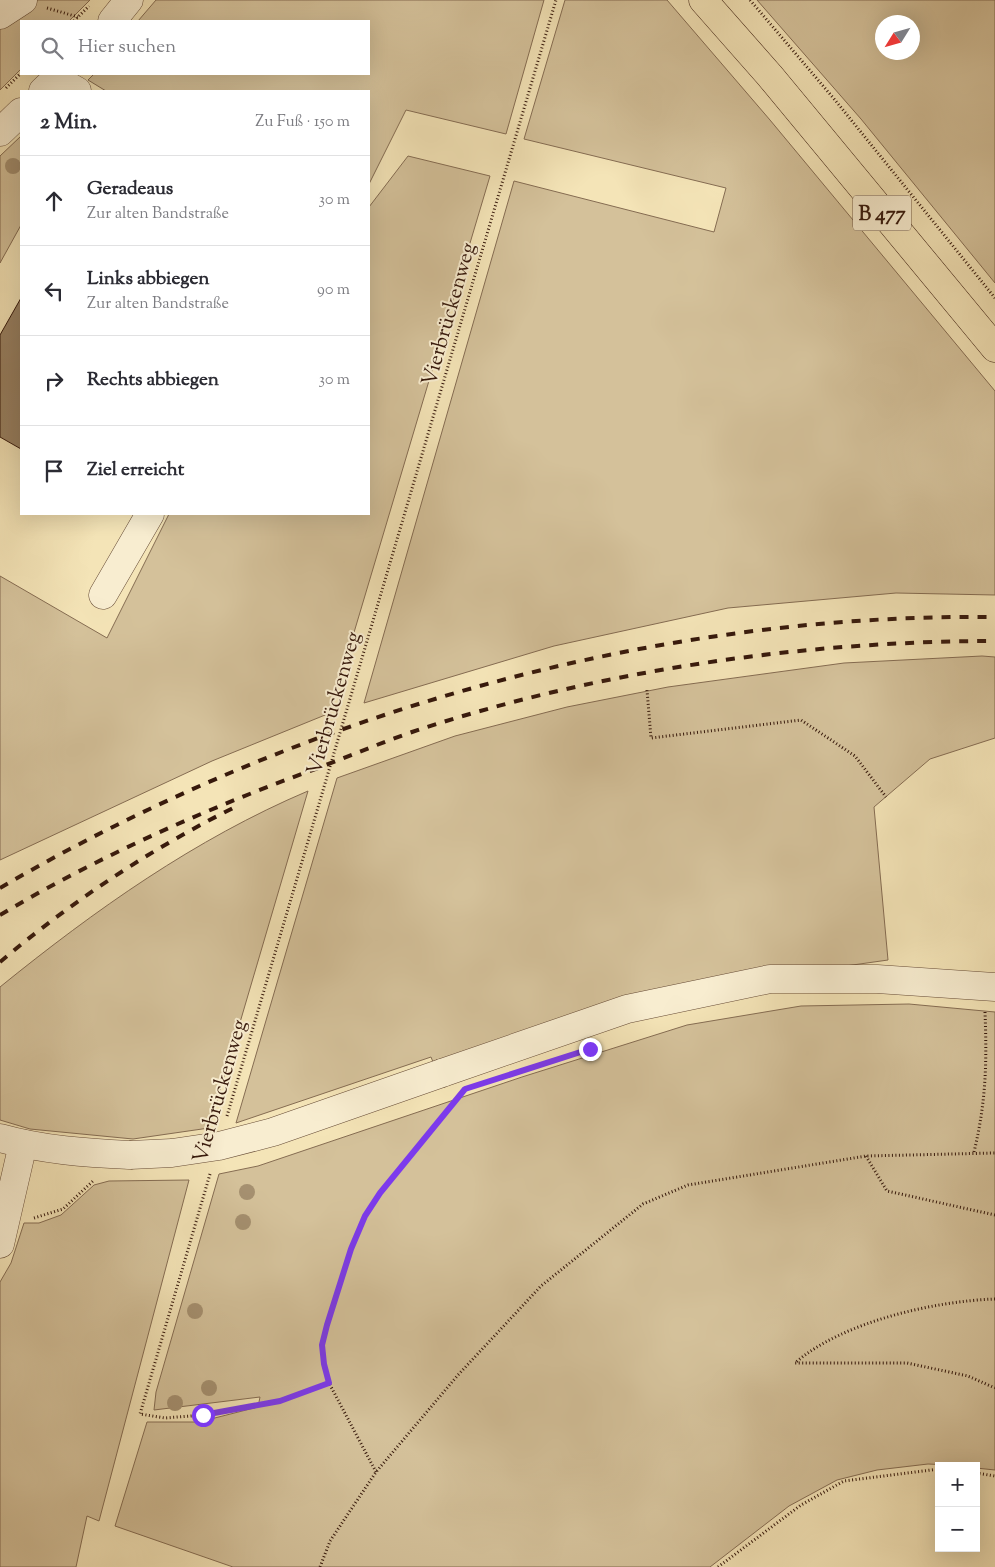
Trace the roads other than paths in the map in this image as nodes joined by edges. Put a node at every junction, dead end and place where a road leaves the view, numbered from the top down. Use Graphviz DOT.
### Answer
graph roads {
  1 [pos="23,0"];
  2 [pos="129,0"];
  3 [pos="703,0"];
  4 [pos="0,15"];
  5 [pos="113,20"];
  6 [pos="20,113"];
  7 [pos="0,132"];
  8 [pos="995,348"];
  9 [pos="149,515"];
  10 [pos="103,596"];
  11 [pos="990,997"];
  12 [pos="12,1141"];
  13 [pos="0,1244"];
  1 -- 4 [label="street"];
  2 -- 5 [label="street"];
  3 -- 8 [label="main road, B 477"];
  6 -- 7 [label="street"];
  9 -- 10 [label="street"];
  11 -- 12 [label="street, bridge"];
  12 -- 13 [label="street"];
}
